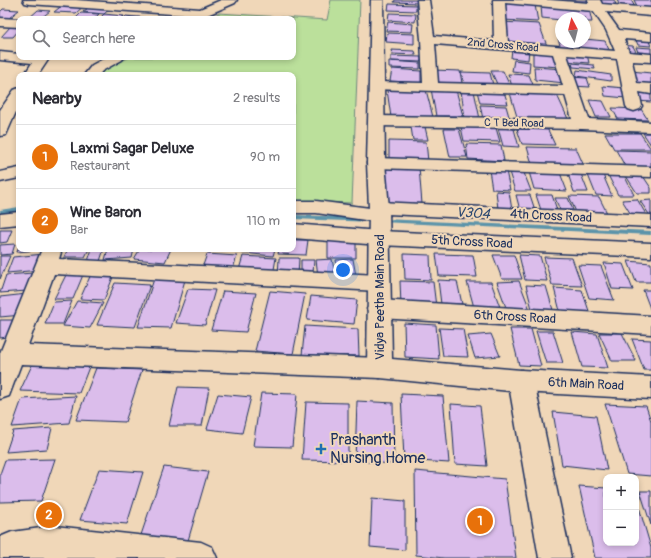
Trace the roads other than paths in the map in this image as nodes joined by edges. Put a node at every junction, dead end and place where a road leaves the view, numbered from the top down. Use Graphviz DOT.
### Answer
graph roads {
  1 [pos="29,0"];
  2 [pos="231,0"];
  3 [pos="377,0"];
  4 [pos="423,0"];
  5 [pos="499,0"];
  6 [pos="507,0"];
  7 [pos="531,1"];
  8 [pos="595,4"];
  9 [pos="651,12"];
  10 [pos="201,13"];
  11 [pos="194,16"];
  12 [pos="0,22"];
  13 [pos="16,23"];
  14 [pos="615,34"];
  15 [pos="651,37"];
  16 [pos="428,39"];
  17 [pos="501,45"];
  18 [pos="559,50"];
  19 [pos="623,55"];
  20 [pos="0,56"];
  21 [pos="16,58"];
  22 [pos="651,58"];
  23 [pos="41,60"];
  24 [pos="112,60"];
  25 [pos="33,72"];
  26 [pos="94,72"];
  27 [pos="376,86"];
  28 [pos="431,86"];
  29 [pos="630,87"];
  30 [pos="651,89"];
  31 [pos="572,91"];
  32 [pos="16,98"];
  33 [pos="634,106"];
  34 [pos="376,121"];
  35 [pos="582,124"];
  36 [pos="651,127"];
  37 [pos="0,131"];
  38 [pos="376,164"];
  39 [pos="651,172"];
  40 [pos="16,174"];
  41 [pos="0,177"];
  42 [pos="296,207"];
  43 [pos="16,218"];
  44 [pos="0,220"];
  45 [pos="379,221"];
  46 [pos="651,221"];
  47 [pos="296,231"];
  48 [pos="651,250"];
  49 [pos="49,258"];
  50 [pos="380,282"];
  51 [pos="379,309"];
  52 [pos="651,325"];
  53 [pos="12,354"];
  54 [pos="380,368"];
  55 [pos="521,381"];
  56 [pos="0,388"];
  57 [pos="651,388"];
  58 [pos="0,555"];
  59 [pos="201,558"];
  60 [pos="555,558"];
  1 -- 10 [label="street"];
  2 -- 10 [label="street"];
  3 -- 27 [label="street, Vidya Peetha Main Road"];
  4 -- 16 [label="street"];
  5 -- 17 [label="street"];
  6 -- 7 [label="street"];
  7 -- 8 [label="street"];
  8 -- 9 [label="street"];
  8 -- 14 [label="street"];
  10 -- 11 [label="street"];
  12 -- 13 [label="street"];
  14 -- 15 [label="street"];
  14 -- 19 [label="street"];
  16 -- 17 [label="street, 2nd Cross Road"];
  16 -- 28 [label="street"];
  17 -- 18 [label="street, 2nd Cross Road"];
  18 -- 19 [label="street, 2nd Cross Road"];
  18 -- 31 [label="street"];
  19 -- 22 [label="street, 2nd Cross Road"];
  19 -- 29 [label="street"];
  20 -- 21 [label="street"];
  23 -- 25 [label="street"];
  24 -- 26 [label="street"];
  27 -- 28 [label="street"];
  27 -- 34 [label="street, Vidya Peetha Main Road"];
  28 -- 31 [label="street"];
  29 -- 30 [label="street"];
  29 -- 33 [label="street"];
  31 -- 35 [label="street"];
  32 -- 37 [label="street"];
  34 -- 35 [label="street, C T Bed Road"];
  34 -- 38 [label="street, Vidya Peetha Main Road"];
  35 -- 36 [label="street, C T Bed Road"];
  38 -- 39 [label="street"];
  38 -- 45 [label="street, Vidya Peetha Main Road"];
  40 -- 41 [label="street"];
  42 -- 45 [label="street"];
  43 -- 44 [label="street"];
  45 -- 46 [label="street, 4th Cross Road"];
  45 -- 47 [label="street, 5th Cross Road"];
  45 -- 48 [label="street, 5th Cross Road"];
  45 -- 50 [label="street, Vidya Peetha Main Road"];
  49 -- 50 [label="street"];
  49 -- 53 [label="street"];
  50 -- 51 [label="street, Vidya Peetha Main Road"];
  51 -- 52 [label="street, 6th Cross Road"];
  51 -- 54 [label="street, Vidya Peetha Main Road"];
  53 -- 54 [label="street"];
  53 -- 56 [label="street"];
  54 -- 55 [label="street, Vidya Peetha Main Road"];
  55 -- 57 [label="street, 6th Main Road"];
  55 -- 60 [label="street"];
  58 -- 59 [label="street"];
}
